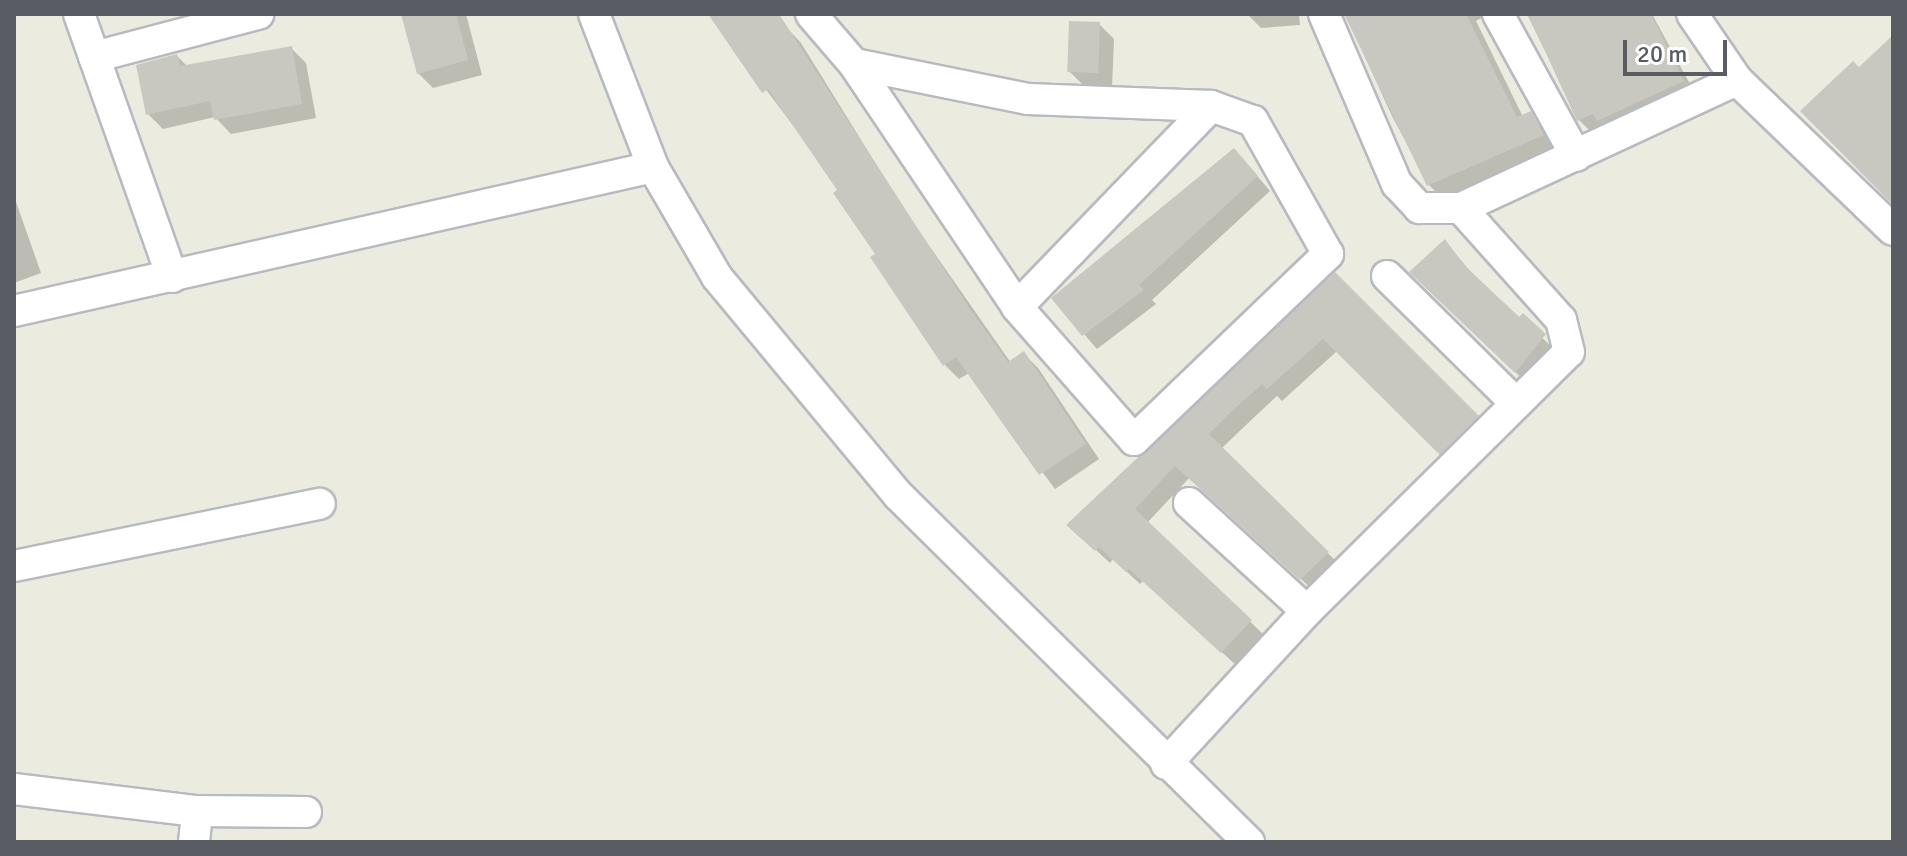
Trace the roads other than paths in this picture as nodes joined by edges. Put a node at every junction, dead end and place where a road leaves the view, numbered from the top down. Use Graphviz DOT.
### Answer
graph roads {
  1 [pos="79,14"];
  2 [pos="258,14"];
  3 [pos="594,14"];
  4 [pos="811,14"];
  5 [pos="1324,14"];
  6 [pos="1498,14"];
  7 [pos="1697,16"];
  8 [pos="94,57"];
  9 [pos="854,64"];
  10 [pos="1737,80"];
  11 [pos="1211,106"];
  12 [pos="1576,156"];
  13 [pos="653,167"];
  14 [pos="1461,208"];
  15 [pos="1893,230"];
  16 [pos="1387,276"];
  17 [pos="172,277"];
  18 [pos="1017,307"];
  19 [pos="14,311"];
  20 [pos="1516,403"];
  21 [pos="1189,503"];
  22 [pos="320,504"];
  23 [pos="14,566"];
  24 [pos="1307,611"];
  25 [pos="1166,764"];
  26 [pos="14,789"];
  27 [pos="197,811"];
  28 [pos="306,812"];
  29 [pos="194,842"];
  30 [pos="1249,842"];
  1 -- 8 [label="street"];
  2 -- 8 [label="street"];
  3 -- 13 [label="street"];
  4 -- 9 [label="street"];
  5 -- 14 [label="street"];
  6 -- 12 [label="street"];
  7 -- 10 [label="street"];
  8 -- 17 [label="street"];
  9 -- 11 [label="street"];
  9 -- 18 [label="street"];
  10 -- 12 [label="street"];
  10 -- 15 [label="street"];
  11 -- 18 [label="street"];
  11 -- 18 [label="street"];
  12 -- 14 [label="street"];
  13 -- 17 [label="street"];
  13 -- 25 [label="street"];
  14 -- 20 [label="street"];
  16 -- 20 [label="street"];
  17 -- 19 [label="street"];
  20 -- 24 [label="street"];
  21 -- 24 [label="street"];
  22 -- 23 [label="street"];
  24 -- 25 [label="street"];
  25 -- 30 [label="street"];
  26 -- 27 [label="street"];
  27 -- 28 [label="street"];
  27 -- 29 [label="street"];
}
